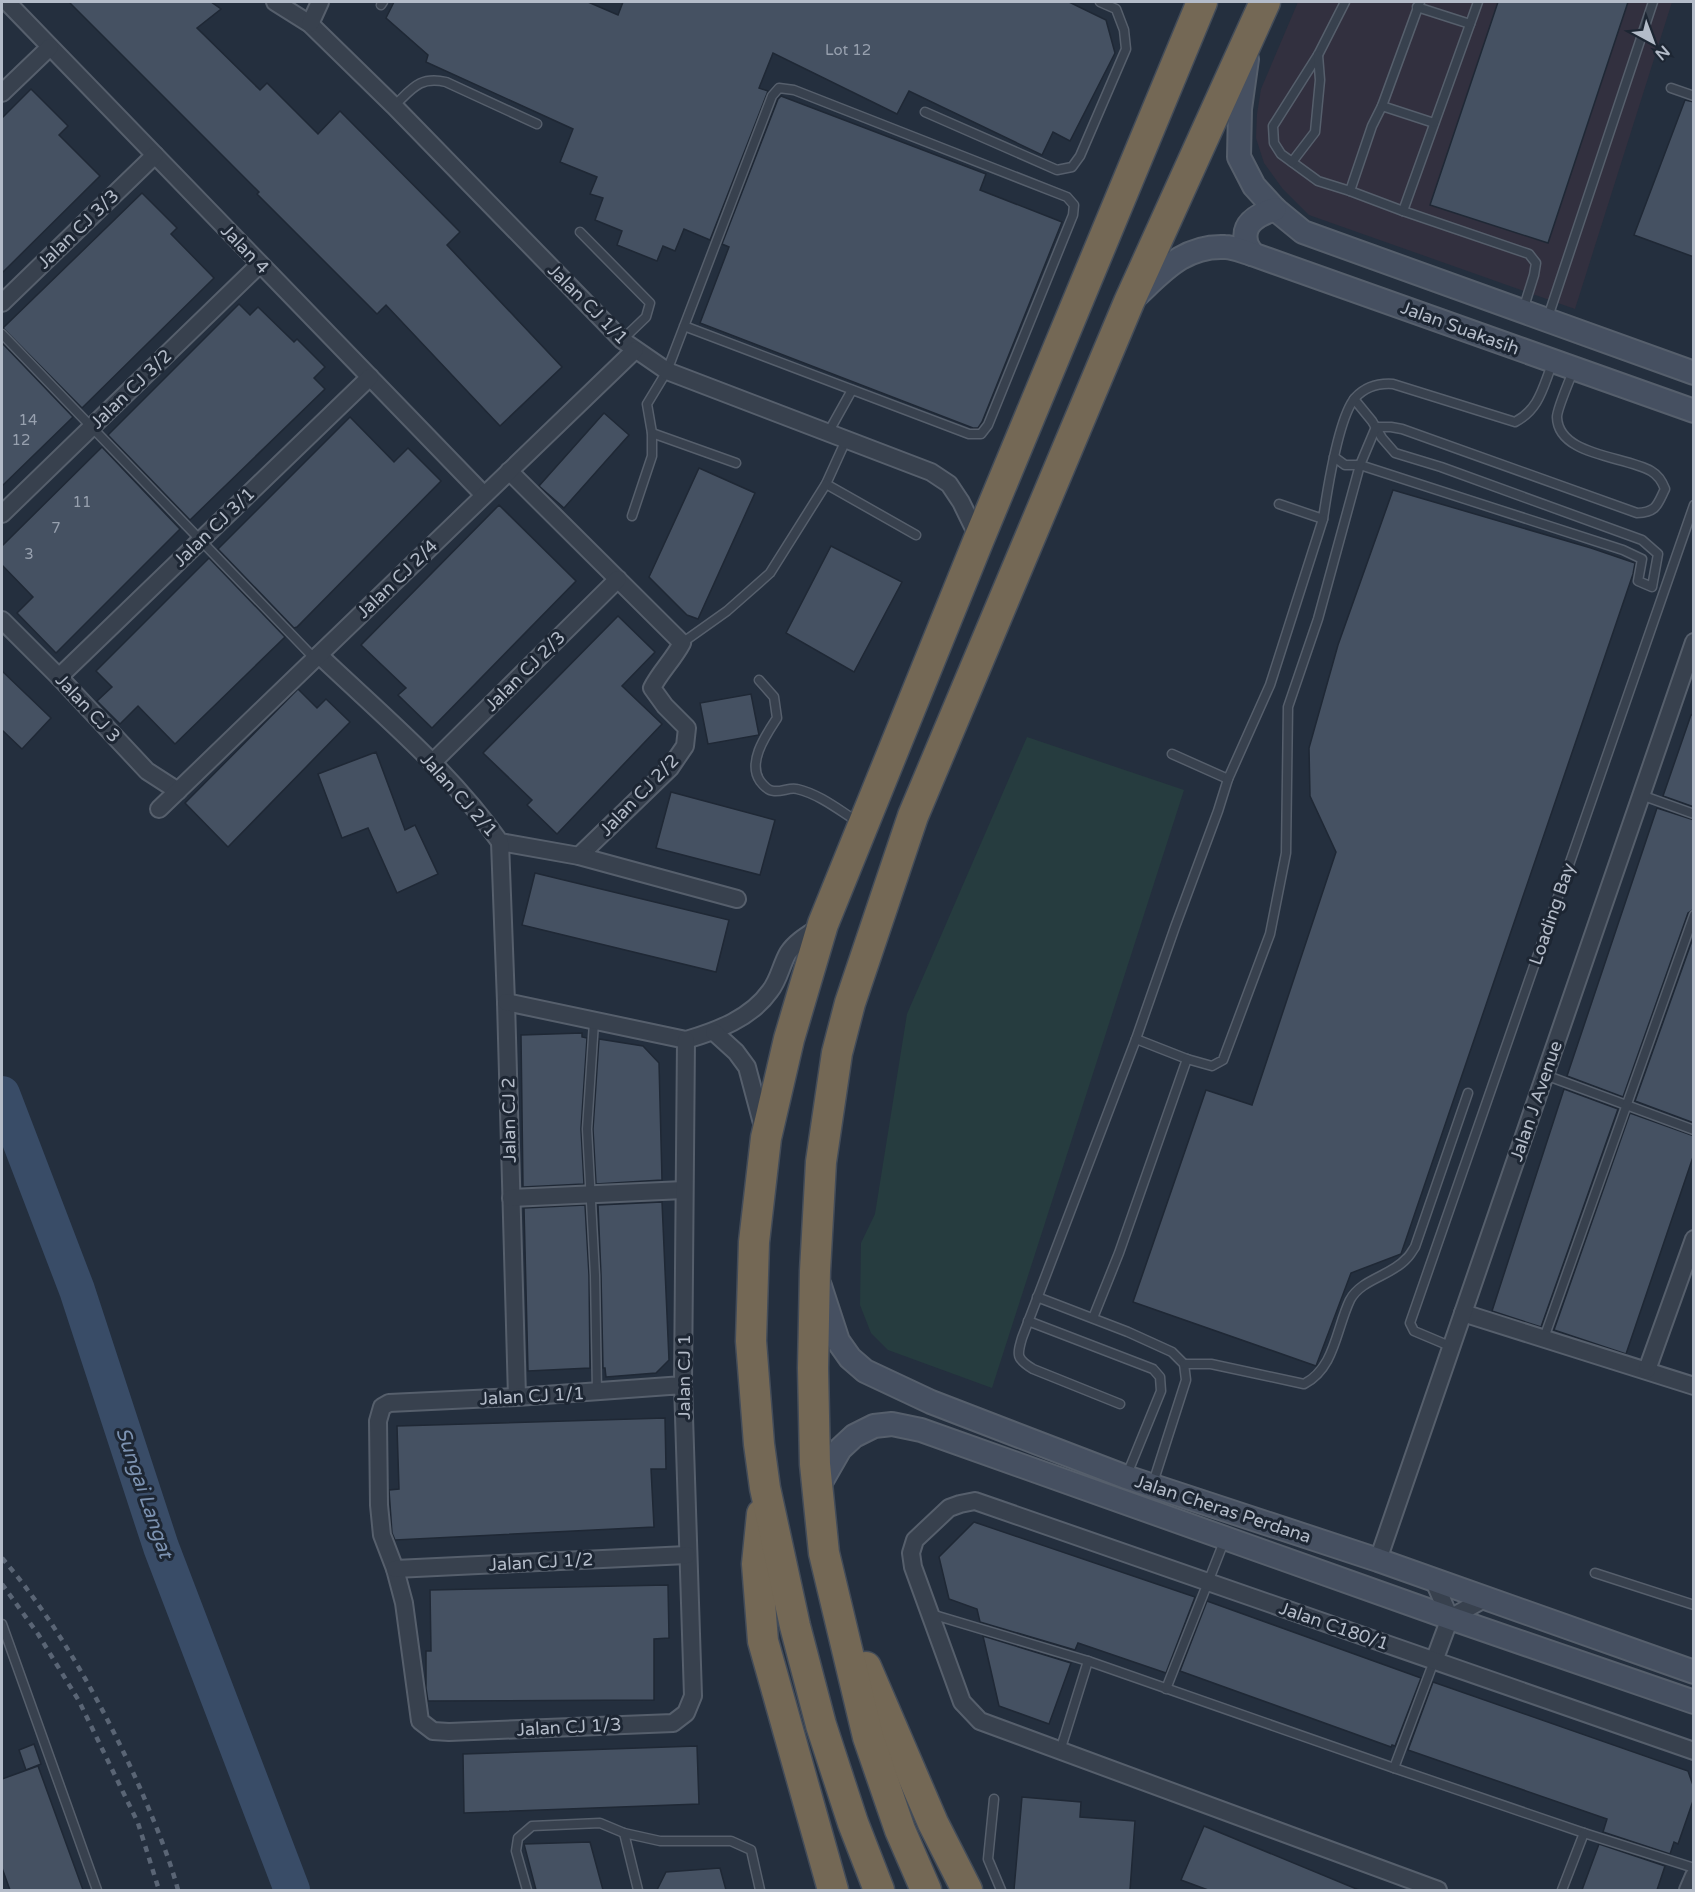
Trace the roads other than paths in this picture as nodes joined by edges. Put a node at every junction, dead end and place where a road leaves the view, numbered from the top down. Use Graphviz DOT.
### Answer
graph roads {
  1 [pos="7,2"];
  2 [pos="275,2"];
  3 [pos="320,2"];
  4 [pos="1100,2"];
  5 [pos="1202,2"];
  6 [pos="1265,2"];
  7 [pos="1345,2"];
  8 [pos="1478,2"];
  9 [pos="1653,2"];
  10 [pos="1419,4"];
  11 [pos="310,24"];
  12 [pos="1470,24"];
  13 [pos="1250,39"];
  14 [pos="50,46"];
  15 [pos="1318,55"];
  16 [pos="1671,88"];
  17 [pos="2,93"];
  18 [pos="1694,96"];
  19 [pos="394,106"];
  20 [pos="1382,106"];
  21 [pos="925,112"];
  22 [pos="1434,123"];
  23 [pos="537,124"];
  24 [pos="155,155"];
  25 [pos="1292,162"];
  26 [pos="1350,191"];
  27 [pos="1275,208"];
  28 [pos="1403,211"];
  29 [pos="580,232"];
  30 [pos="1252,254"];
  31 [pos="260,264"];
  32 [pos="1129,302"];
  33 [pos="2,303"];
  34 [pos="1522,311"];
  35 [pos="1546,320"];
  36 [pos="684,326"];
  37 [pos="2,334"];
  38 [pos="628,345"];
  39 [pos="1564,365"];
  40 [pos="667,371"];
  41 [pos="1694,373"];
  42 [pos="370,377"];
  43 [pos="852,390"];
  44 [pos="1354,399"];
  45 [pos="1694,411"];
  46 [pos="92,427"];
  47 [pos="1376,427"];
  48 [pos="652,433"];
  49 [pos="828,433"];
  50 [pos="846,440"];
  51 [pos="1334,457"];
  52 [pos="736,463"];
  53 [pos="1360,465"];
  54 [pos="509,471"];
  55 [pos="826,484"];
  56 [pos="484,495"];
  57 [pos="1279,504"];
  58 [pos="1694,505"];
  59 [pos="2,514"];
  60 [pos="632,516"];
  61 [pos="1323,519"];
  62 [pos="916,535"];
  63 [pos="979,539"];
  64 [pos="201,540"];
  65 [pos="618,579"];
  66 [pos="2,620"];
  67 [pos="1694,642"];
  68 [pos="681,644"];
  69 [pos="317,657"];
  70 [pos="59,677"];
  71 [pos="759,680"];
  72 [pos="1172,754"];
  73 [pos="432,763"];
  74 [pos="1228,779"];
  75 [pos="178,791"];
  76 [pos="1641,795"];
  77 [pos="159,809"];
  78 [pos="1694,814"];
  79 [pos="864,825"];
  80 [pos="500,842"];
  81 [pos="579,856"];
  82 [pos="737,899"];
  83 [pos="1694,915"];
  84 [pos="823,924"];
  85 [pos="506,1002"];
  86 [pos="594,1022"];
  87 [pos="714,1032"];
  88 [pos="1136,1039"];
  89 [pos="686,1040"];
  90 [pos="1187,1059"];
  91 [pos="1545,1075"];
  92 [pos="1468,1094"];
  93 [pos="1626,1105"];
  94 [pos="1694,1130"];
  95 [pos="766,1138"];
  96 [pos="684,1190"];
  97 [pos="591,1195"];
  98 [pos="511,1198"];
  99 [pos="1694,1239"];
  100 [pos="815,1271"];
  101 [pos="1037,1297"];
  102 [pos="1463,1313"];
  103 [pos="1093,1318"];
  104 [pos="1028,1321"];
  105 [pos="1544,1338"];
  106 [pos="1452,1347"];
  107 [pos="1184,1364"];
  108 [pos="1647,1370"];
  109 [pos="683,1385"];
  110 [pos="1694,1386"];
  111 [pos="597,1392"];
  112 [pos="517,1397"];
  113 [pos="1120,1404"];
  114 [pos="1126,1477"];
  115 [pos="1153,1486"];
  116 [pos="765,1488"];
  117 [pos="817,1489"];
  118 [pos="1225,1539"];
  119 [pos="687,1555"];
  120 [pos="1378,1560"];
  121 [pos="395,1569"];
  122 [pos="1595,1573"];
  123 [pos="1433,1579"];
  124 [pos="1208,1581"];
  125 [pos="1486,1598"];
  126 [pos="1694,1605"];
  127 [pos="931,1614"];
  128 [pos="839,1617"];
  129 [pos="1450,1618"];
  130 [pos="2,1624"];
  131 [pos="1434,1660"];
  132 [pos="1088,1661"];
  133 [pos="1694,1672"];
  134 [pos="1166,1689"];
  135 [pos="1694,1702"];
  136 [pos="686,1713"];
  137 [pos="1694,1750"];
  138 [pos="1060,1751"];
  139 [pos="1394,1768"];
  140 [pos="994,1799"];
  141 [pos="624,1833"];
  142 [pos="1584,1833"];
  143 [pos="1694,1868"];
  144 [pos="1694,1876"];
  145 [pos="97,1890"];
  146 [pos="527,1890"];
  147 [pos="638,1890"];
  148 [pos="760,1890"];
  149 [pos="833,1890"];
  150 [pos="879,1890"];
  151 [pos="926,1890"];
  152 [pos="967,1890"];
  153 [pos="1000,1890"];
  154 [pos="1438,1890"];
  155 [pos="1562,1890"];
  156 [pos="1688,1890"];
  1 -- 14 [label="street, Jalan 4"];
  2 -- 11 [label="street, Jalan CJ 1/1"];
  3 -- 11 [label="street"];
  4 -- 21 [label="lane"];
  5 -- 63 [label="highway"];
  6 -- 13 [label="highway"];
  7 -- 15 [label="lane"];
  8 -- 12 [label="lane"];
  9 -- 35 [label="lane"];
  10 -- 12 [label="lane"];
  10 -- 20 [label="lane"];
  11 -- 19 [label="street, Jalan CJ 1/1"];
  12 -- 22 [label="lane"];
  13 -- 27 [label="street, Jalan Suakasih"];
  13 -- 32 [label="highway"];
  14 -- 17 [label="street"];
  14 -- 24 [label="street, Jalan 4"];
  15 -- 25 [label="lane"];
  15 -- 25 [label="lane"];
  16 -- 18 [label="lane"];
  19 -- 23 [label="lane"];
  19 -- 38 [label="street, Jalan CJ 1/1"];
  20 -- 22 [label="lane"];
  20 -- 26 [label="lane"];
  22 -- 28 [label="lane"];
  24 -- 31 [label="street, Jalan 4"];
  24 -- 33 [label="street, Jalan CJ 3/3"];
  25 -- 26 [label="lane"];
  26 -- 28 [label="lane"];
  27 -- 30 [label="street"];
  27 -- 34 [label="street, Jalan Suakasih"];
  28 -- 34 [label="lane"];
  29 -- 38 [label="lane"];
  30 -- 32 [label="street, Jalan Suakasih"];
  30 -- 39 [label="street, Jalan Suakasih"];
  31 -- 42 [label="street, Jalan 4"];
  31 -- 46 [label="street, Jalan CJ 3/2"];
  32 -- 100 [label="highway"];
  34 -- 35 [label="street, Jalan Suakasih"];
  35 -- 41 [label="street, Jalan Suakasih"];
  36 -- 40 [label="lane"];
  36 -- 43 [label="lane"];
  36 -- 43 [label="lane"];
  37 -- 46 [label="lane"];
  38 -- 40 [label="street, Jalan CJ 1/1"];
  38 -- 54 [label="street, Jalan CJ 2/4"];
  39 -- 44 [label="lane"];
  39 -- 45 [label="street, Jalan Suakasih"];
  39 -- 47 [label="lane"];
  40 -- 48 [label="lane"];
  40 -- 49 [label="street, Jalan CJ 1/1"];
  42 -- 56 [label="street, Jalan 4"];
  42 -- 64 [label="street, Jalan CJ 3/1"];
  43 -- 49 [label="lane"];
  44 -- 47 [label="lane"];
  44 -- 51 [label="lane"];
  46 -- 59 [label="street, Jalan CJ 3/2"];
  46 -- 64 [label="lane"];
  47 -- 53 [label="lane"];
  47 -- 53 [label="lane"];
  48 -- 52 [label="lane"];
  48 -- 60 [label="lane"];
  49 -- 50 [label="street, Jalan CJ 1/1"];
  50 -- 55 [label="lane"];
  50 -- 63 [label="street, Jalan CJ 1/1"];
  51 -- 53 [label="lane"];
  51 -- 61 [label="lane"];
  53 -- 90 [label="lane"];
  54 -- 56 [label="street, Jalan CJ 2/4"];
  54 -- 65 [label="street"];
  55 -- 62 [label="lane"];
  55 -- 68 [label="lane"];
  56 -- 69 [label="street, Jalan CJ 2/4"];
  57 -- 61 [label="lane"];
  58 -- 106 [label="lane, Loading Bay"];
  61 -- 74 [label="lane"];
  63 -- 79 [label="highway"];
  64 -- 69 [label="lane"];
  64 -- 70 [label="street, Jalan CJ 3/1"];
  65 -- 68 [label="street"];
  65 -- 73 [label="street, Jalan CJ 2/3"];
  66 -- 70 [label="street, Jalan CJ 3"];
  67 -- 76 [label="street, Jalan J Avenue"];
  68 -- 81 [label="street, Jalan CJ 2/2"];
  69 -- 73 [label="street, Jalan CJ 2/1"];
  69 -- 75 [label="street, Jalan CJ 2/4"];
  70 -- 75 [label="street, Jalan CJ 3"];
  71 -- 79 [label="lane"];
  72 -- 74 [label="lane"];
  73 -- 80 [label="street, Jalan CJ 2/1"];
  74 -- 88 [label="lane"];
  75 -- 77 [label="street, Jalan CJ 2/4"];
  76 -- 78 [label="lane"];
  76 -- 91 [label="street, Jalan J Avenue"];
  79 -- 84 [label="highway"];
  80 -- 81 [label="street, Jalan CJ 2/1"];
  80 -- 85 [label="street, Jalan CJ 2"];
  81 -- 82 [label="street, Jalan CJ 2/1"];
  83 -- 93 [label="lane"];
  84 -- 87 [label="street"];
  84 -- 95 [label="highway"];
  85 -- 86 [label="street"];
  85 -- 98 [label="street, Jalan CJ 2"];
  86 -- 89 [label="street"];
  86 -- 97 [label="lane"];
  87 -- 89 [label="street"];
  87 -- 95 [label="street"];
  88 -- 90 [label="lane"];
  88 -- 101 [label="lane"];
  89 -- 96 [label="street, Jalan CJ 1"];
  90 -- 103 [label="lane"];
  91 -- 93 [label="lane"];
  91 -- 102 [label="street, Jalan J Avenue"];
  92 -- 107 [label="lane"];
  93 -- 94 [label="lane"];
  93 -- 105 [label="lane"];
  95 -- 116 [label="highway"];
  96 -- 97 [label="street"];
  96 -- 109 [label="street, Jalan CJ 1"];
  97 -- 98 [label="street"];
  97 -- 111 [label="lane"];
  98 -- 112 [label="street, Jalan CJ 2"];
  99 -- 108 [label="street"];
  100 -- 114 [label="street, Jalan Cheras Perdana"];
  100 -- 117 [label="highway"];
  101 -- 103 [label="lane"];
  101 -- 104 [label="lane"];
  102 -- 105 [label="street"];
  102 -- 106 [label="street, Jalan J Avenue"];
  103 -- 107 [label="lane"];
  104 -- 113 [label="lane"];
  104 -- 114 [label="lane"];
  105 -- 108 [label="street"];
  106 -- 120 [label="street, Jalan J Avenue"];
  107 -- 115 [label="lane"];
  108 -- 110 [label="street"];
  109 -- 111 [label="street, Jalan CJ 1/1"];
  109 -- 119 [label="street, Jalan CJ 1"];
  111 -- 112 [label="street, Jalan CJ 1/1"];
  112 -- 121 [label="street, Jalan CJ 1/1"];
  114 -- 115 [label="street, Jalan Cheras Perdana"];
  115 -- 120 [label="street, Jalan Cheras Perdana"];
  116 -- 149 [label="highway"];
  116 -- 150 [label="highway"];
  117 -- 118 [label="street, Jalan Cheras Perdana"];
  117 -- 128 [label="highway"];
  118 -- 124 [label="lane"];
  118 -- 129 [label="street, Jalan Cheras Perdana"];
  119 -- 121 [label="street, Jalan CJ 1/2"];
  119 -- 136 [label="street, Jalan CJ 1"];
  120 -- 123 [label="street, Jalan Cheras Perdana"];
  121 -- 136 [label="street, Jalan CJ 1/3"];
  122 -- 126 [label="lane"];
  123 -- 125 [label="street, Jalan Cheras Perdana"];
  123 -- 129 [label="street"];
  124 -- 127 [label="street, Jalan C180/1"];
  124 -- 131 [label="street, Jalan C180/1"];
  124 -- 134 [label="lane"];
  125 -- 129 [label="street"];
  125 -- 133 [label="street, Jalan Cheras Perdana"];
  127 -- 132 [label="lane"];
  127 -- 138 [label="street"];
  128 -- 151 [label="highway"];
  128 -- 152 [label="highway"];
  129 -- 131 [label="street"];
  129 -- 135 [label="street, Jalan Cheras Perdana"];
  130 -- 145 [label="lane"];
  131 -- 137 [label="street, Jalan C180/1"];
  131 -- 139 [label="lane"];
  132 -- 134 [label="lane"];
  132 -- 138 [label="lane"];
  134 -- 139 [label="lane"];
  138 -- 154 [label="street"];
  139 -- 142 [label="lane"];
  140 -- 153 [label="lane"];
  141 -- 146 [label="lane"];
  141 -- 147 [label="lane"];
  141 -- 148 [label="lane"];
  142 -- 143 [label="lane"];
  142 -- 155 [label="lane"];
  144 -- 156 [label="street"];
}
